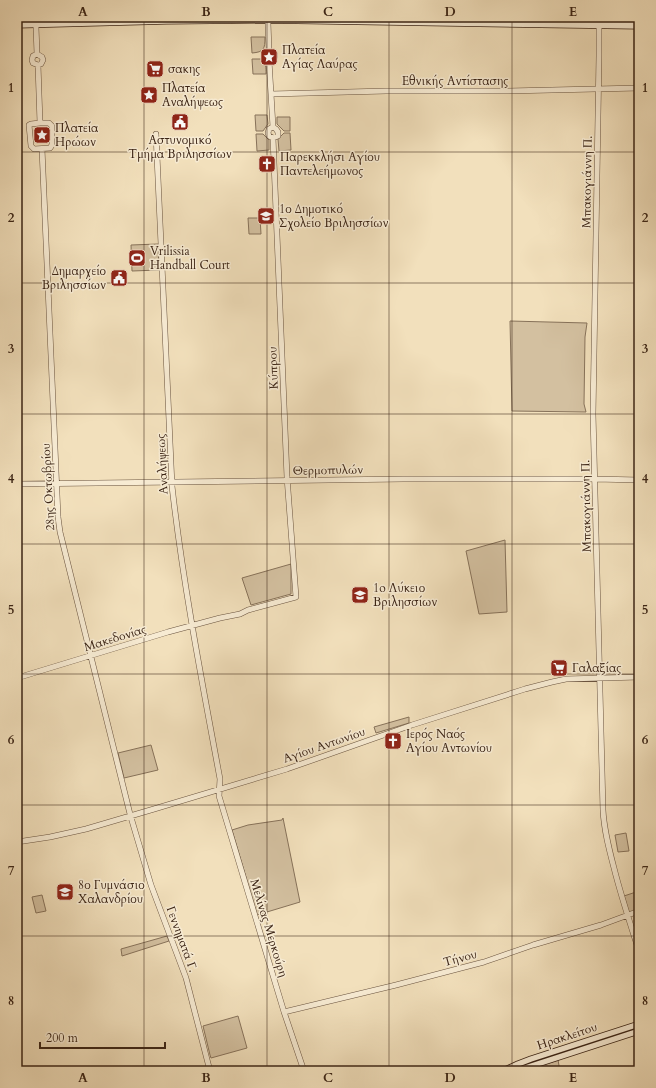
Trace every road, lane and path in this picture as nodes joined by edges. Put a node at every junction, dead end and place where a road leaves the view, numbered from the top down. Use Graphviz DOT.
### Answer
graph roads {
  1 [pos="100,17"];
  2 [pos="462,17"];
  3 [pos="266,18"];
  4 [pos="17,19"];
  5 [pos="436,20"];
  6 [pos="37,21"];
  7 [pos="639,21"];
  8 [pos="599,24"];
  9 [pos="17,25"];
  10 [pos="639,26"];
  11 [pos="639,88"];
  12 [pos="598,89"];
  13 [pos="271,94"];
  14 [pos="40,123"];
  15 [pos="156,134"];
  16 [pos="42,149"];
  17 [pos="595,479"];
  18 [pos="287,480"];
  19 [pos="639,480"];
  20 [pos="172,482"];
  21 [pos="17,484"];
  22 [pos="57,484"];
  23 [pos="296,597"];
  24 [pos="192,626"];
  25 [pos="91,656"];
  26 [pos="639,677"];
  27 [pos="17,678"];
  28 [pos="600,678"];
  29 [pos="219,790"];
  30 [pos="131,816"];
  31 [pos="17,842"];
  32 [pos="639,911"];
  33 [pos="627,915"];
  34 [pos="639,951"];
  35 [pos="284,1012"];
  36 [pos="639,1024"];
  37 [pos="639,1031"];
  38 [pos="210,1071"];
  39 [pos="304,1071"];
  40 [pos="503,1071"];
  41 [pos="516,1071"];
  1 -- 6 [label="main road"];
  2 -- 8 [label="main road"];
  3 -- 5 [label="main road"];
  3 -- 6 [label="main road"];
  3 -- 13 [label="street"];
  4 -- 6 [label="main road"];
  5 -- 8 [label="main road"];
  6 -- 9 [label="main road"];
  6 -- 14 [label="street"];
  7 -- 8 [label="main road"];
  8 -- 10 [label="main road"];
  8 -- 12 [label="street, Μπακογιάννη Π."];
  11 -- 12 [label="street, Εθνικής Αντίστασης"];
  12 -- 13 [label="street, Εθνικής Αντίστασης"];
  12 -- 17 [label="street, Μπακογιάννη Π."];
  13 -- 18 [label="street, Κύπρου"];
  14 -- 16 [label="street"];
  14 -- 16 [label="street"];
  15 -- 20 [label="street, Αναλήψεως"];
  16 -- 22 [label="street, 28ης Οκτωβρίου"];
  17 -- 18 [label="street, Θερμοπυλών"];
  17 -- 19 [label="street, Θερμοπυλών"];
  17 -- 28 [label="street, Μπακογιάννη Π."];
  18 -- 20 [label="street, Θερμοπυλών"];
  18 -- 23 [label="street, Κύπρου"];
  20 -- 22 [label="street, Θερμοπυλών"];
  20 -- 24 [label="street, Αναλήψεως"];
  21 -- 22 [label="street, Θερμοπυλών"];
  22 -- 25 [label="street, 28ης Οκτωβρίου"];
  23 -- 24 [label="street, Μακεδονίας"];
  24 -- 25 [label="street, Μακεδονίας"];
  24 -- 29 [label="street, Αναλήψεως"];
  25 -- 27 [label="street, Μακεδονίας"];
  25 -- 30 [label="street, 28ης Οκτωβρίου"];
  26 -- 28 [label="street, Αγίου Αντωνίου"];
  28 -- 29 [label="street, Αγίου Αντωνίου"];
  28 -- 33 [label="street, Μπακογιάννη Π."];
  29 -- 30 [label="street, Αγίου Αντωνίου"];
  29 -- 35 [label="street, Μελίνας Μερκούρη"];
  30 -- 31 [label="street, Αγίου Αντωνίου"];
  30 -- 38 [label="street, Γεννηματά Γ."];
  32 -- 33 [label="street, Τήνου"];
  33 -- 34 [label="street, Μπακογιάννη Π."];
  33 -- 35 [label="street, Τήνου"];
  35 -- 39 [label="street, Μελίνας Μερκούρη"];
  36 -- 40 [label="main road, Ηρακλείτου"];
  37 -- 41 [label="main road, Ηρακλείτου"];
}
